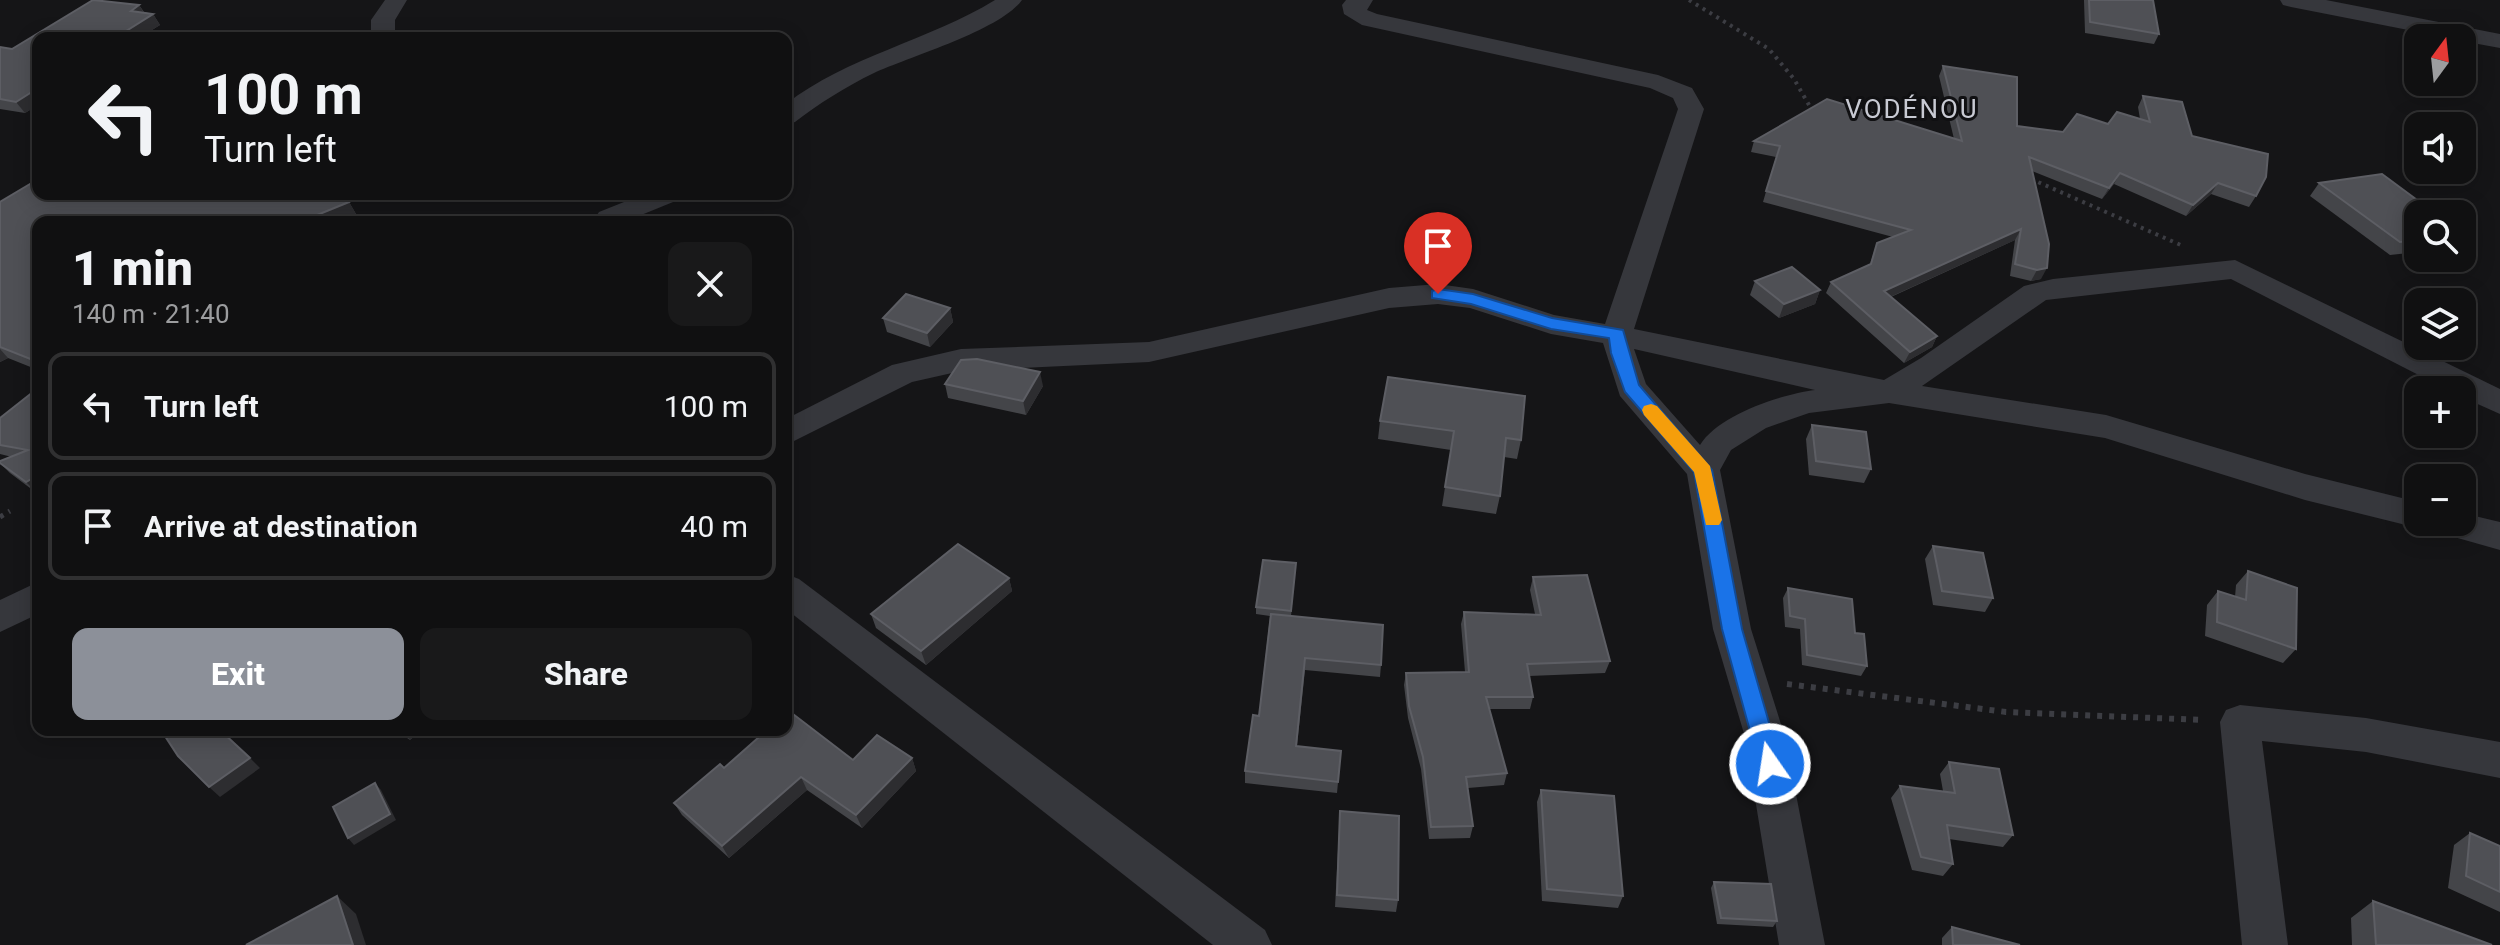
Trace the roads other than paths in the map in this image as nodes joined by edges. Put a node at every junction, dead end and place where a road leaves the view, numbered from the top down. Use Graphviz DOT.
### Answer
graph roads {
  1 [pos="396,0"];
  2 [pos="1011,0"];
  3 [pos="1362,0"];
  4 [pos="2291,0"];
  5 [pos="383,32"];
  6 [pos="2500,41"];
  7 [pos="792,111"];
  8 [pos="645,200"];
  9 [pos="603,211"];
  10 [pos="1617,334"];
  11 [pos="1888,392"];
  12 [pos="2500,403"];
  13 [pos="792,430"];
  14 [pos="1703,470"];
  15 [pos="2404,512"];
  16 [pos="2476,530"];
  17 [pos="2500,536"];
  18 [pos="792,594"];
  19 [pos="32,600"];
  20 [pos="0,617"];
  21 [pos="2500,760"];
  22 [pos="1249,945"];
  23 [pos="1802,945"];
  24 [pos="2265,945"];
  1 -- 5 [label="street"];
  2 -- 7 [label="street"];
  3 -- 10 [label="street"];
  4 -- 6 [label="street"];
  8 -- 9 [label="street"];
  10 -- 11 [label="street"];
  10 -- 13 [label="street"];
  10 -- 14 [label="street"];
  11 -- 12 [label="street"];
  11 -- 14 [label="street"];
  11 -- 15 [label="street"];
  14 -- 23 [label="street"];
  16 -- 17 [label="street"];
  18 -- 22 [label="street"];
  19 -- 20 [label="street"];
  21 -- 24 [label="street"];
}
